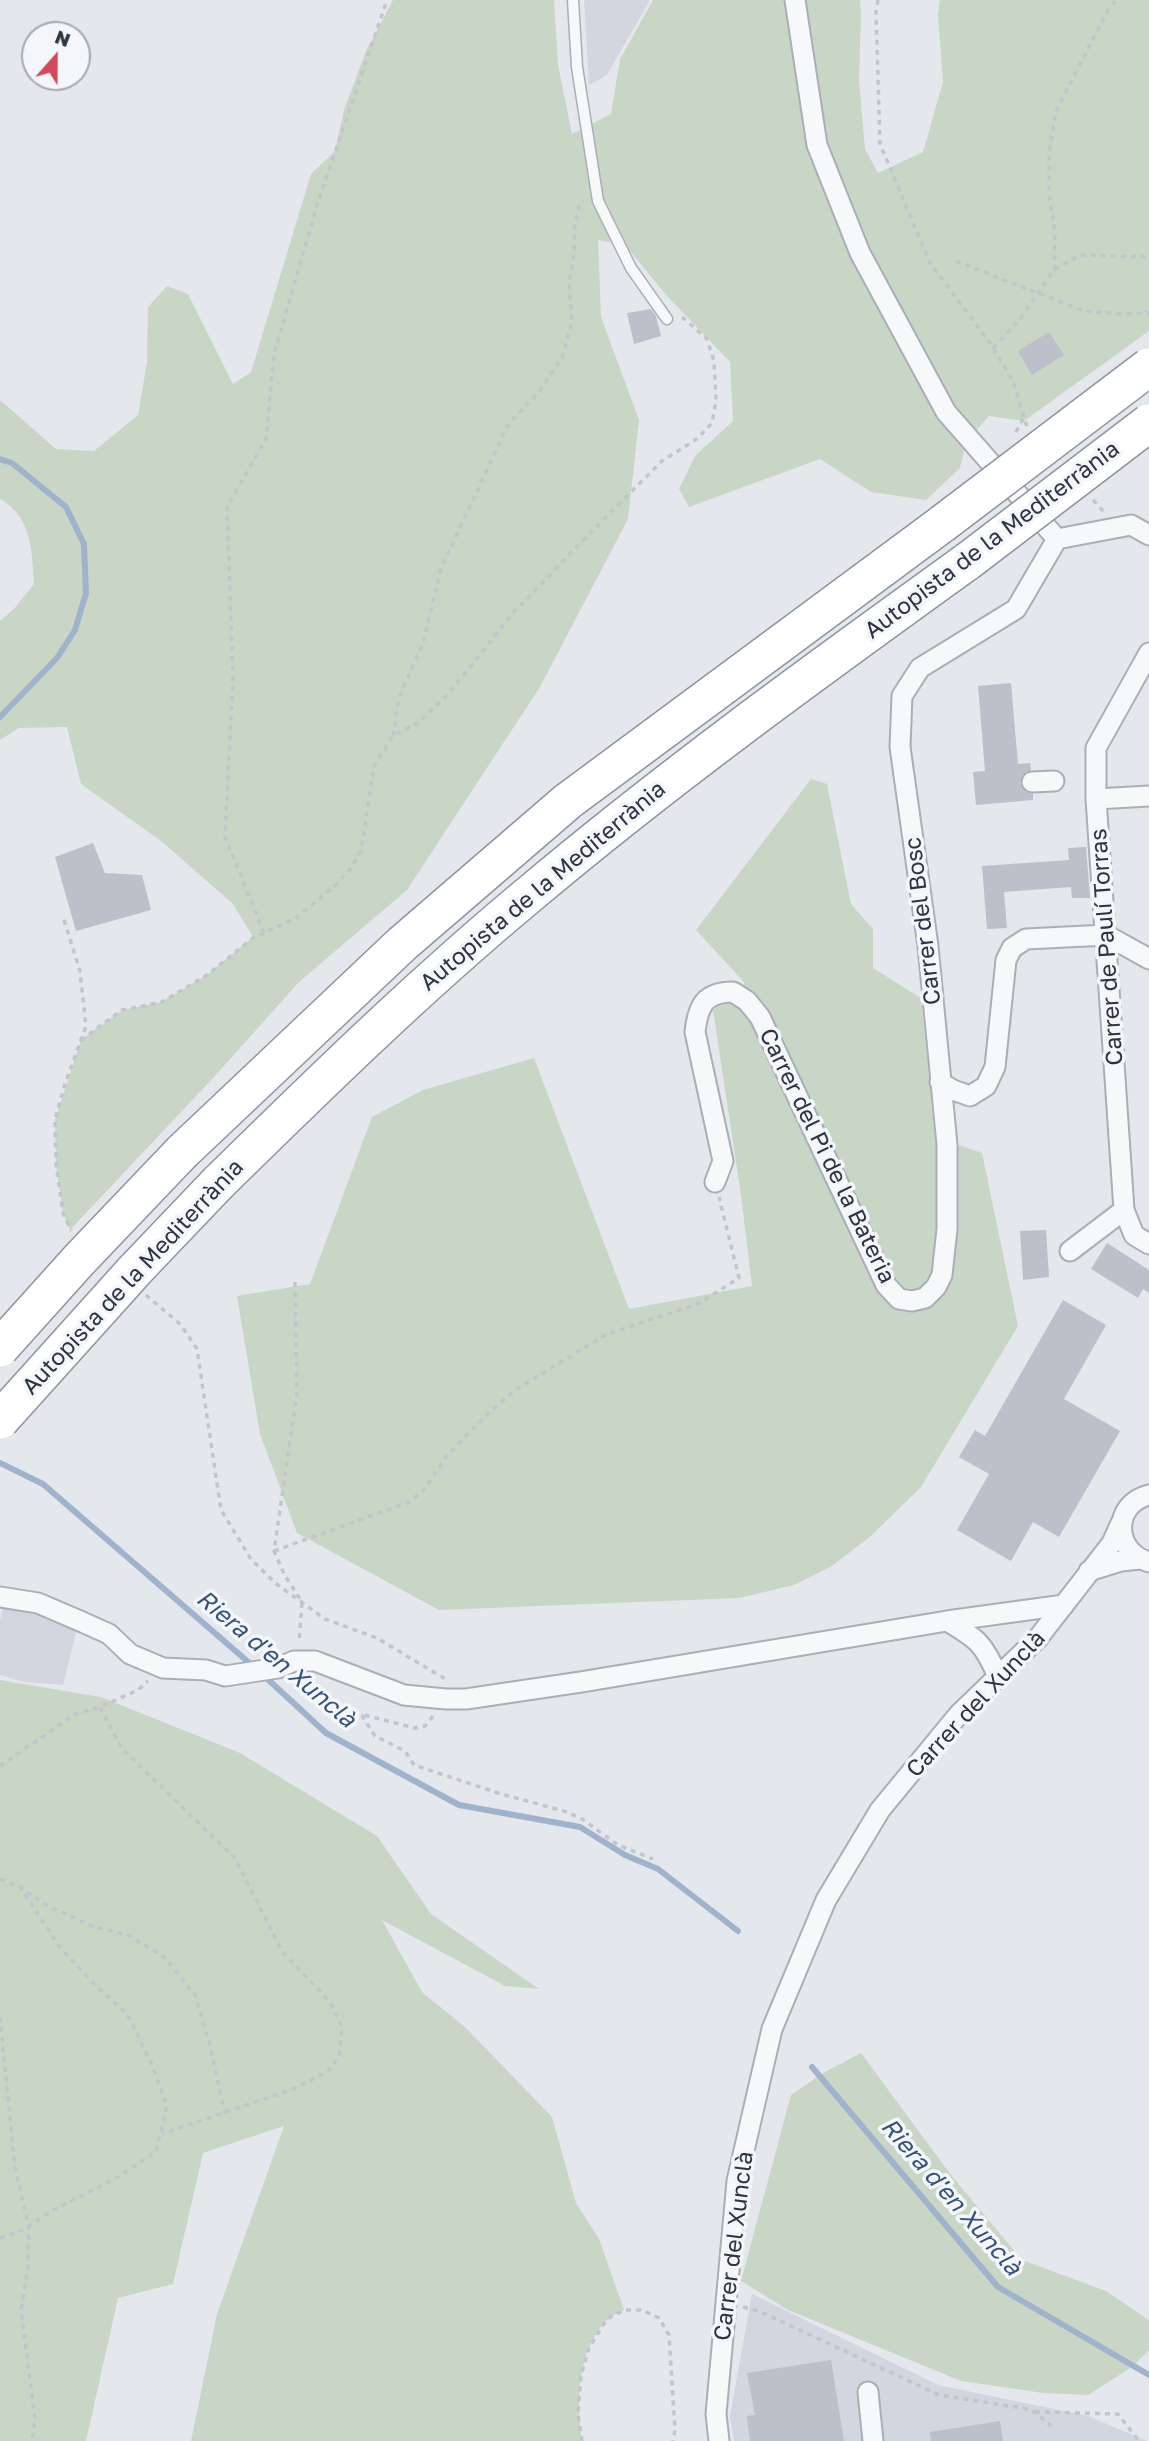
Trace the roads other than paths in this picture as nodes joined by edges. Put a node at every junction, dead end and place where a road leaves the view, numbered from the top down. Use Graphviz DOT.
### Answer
graph roads {
  1 [pos="573,0"];
  2 [pos="795,0"];
  3 [pos="667,319"];
  4 [pos="1149,368"];
  5 [pos="1149,423"];
  6 [pos="1149,535"];
  7 [pos="1057,539"];
  8 [pos="1149,653"];
  9 [pos="1054,781"];
  10 [pos="1032,782"];
  11 [pos="1149,796"];
  12 [pos="1096,799"];
  13 [pos="1106,935"];
  14 [pos="1149,959"];
  15 [pos="940,1082"];
  16 [pos="715,1182"];
  17 [pos="1124,1210"];
  18 [pos="1149,1244"];
  19 [pos="1070,1251"];
  20 [pos="0,1348"];
  21 [pos="0,1420"];
  22 [pos="1149,1480"];
  23 [pos="1144,1496"];
  24 [pos="1121,1523"];
  25 [pos="1145,1561"];
  26 [pos="1090,1571"];
  27 [pos="0,1597"];
  28 [pos="1064,1605"];
  29 [pos="947,1621"];
  30 [pos="998,1677"];
  31 [pos="868,2392"];
  32 [pos="719,2441"];
  33 [pos="873,2441"];
  1 -- 3 [label="lane"];
  2 -- 7 [label="street"];
  4 -- 20 [label="highway, Autopista de la Mediterrània, bridge"];
  5 -- 21 [label="highway, Autopista de la Mediterrània, bridge"];
  6 -- 7 [label="street"];
  7 -- 15 [label="street, Carrer del Bosc"];
  8 -- 12 [label="street, Carrer de Paulí Torras"];
  9 -- 10 [label="street"];
  11 -- 12 [label="street"];
  12 -- 13 [label="street, Carrer de Paulí Torras"];
  13 -- 14 [label="street"];
  13 -- 15 [label="street"];
  13 -- 17 [label="street, Carrer de Paulí Torras"];
  15 -- 16 [label="street, Carrer del Pi de la Bateria"];
  17 -- 18 [label="street, Carrer de Paulí Torras"];
  17 -- 19 [label="street"];
  22 -- 23 [label="street"];
  23 -- 24 [label="street, Carrer del Xunclà"];
  24 -- 25 [label="street"];
  24 -- 26 [label="street, Carrer del Xunclà"];
  25 -- 26 [label="street"];
  26 -- 28 [label="street, Carrer del Xunclà"];
  27 -- 29 [label="street"];
  28 -- 29 [label="street"];
  28 -- 30 [label="street, Carrer del Xunclà"];
  29 -- 30 [label="street"];
  30 -- 32 [label="street, Carrer del Xunclà"];
  31 -- 33 [label="street"];
}
